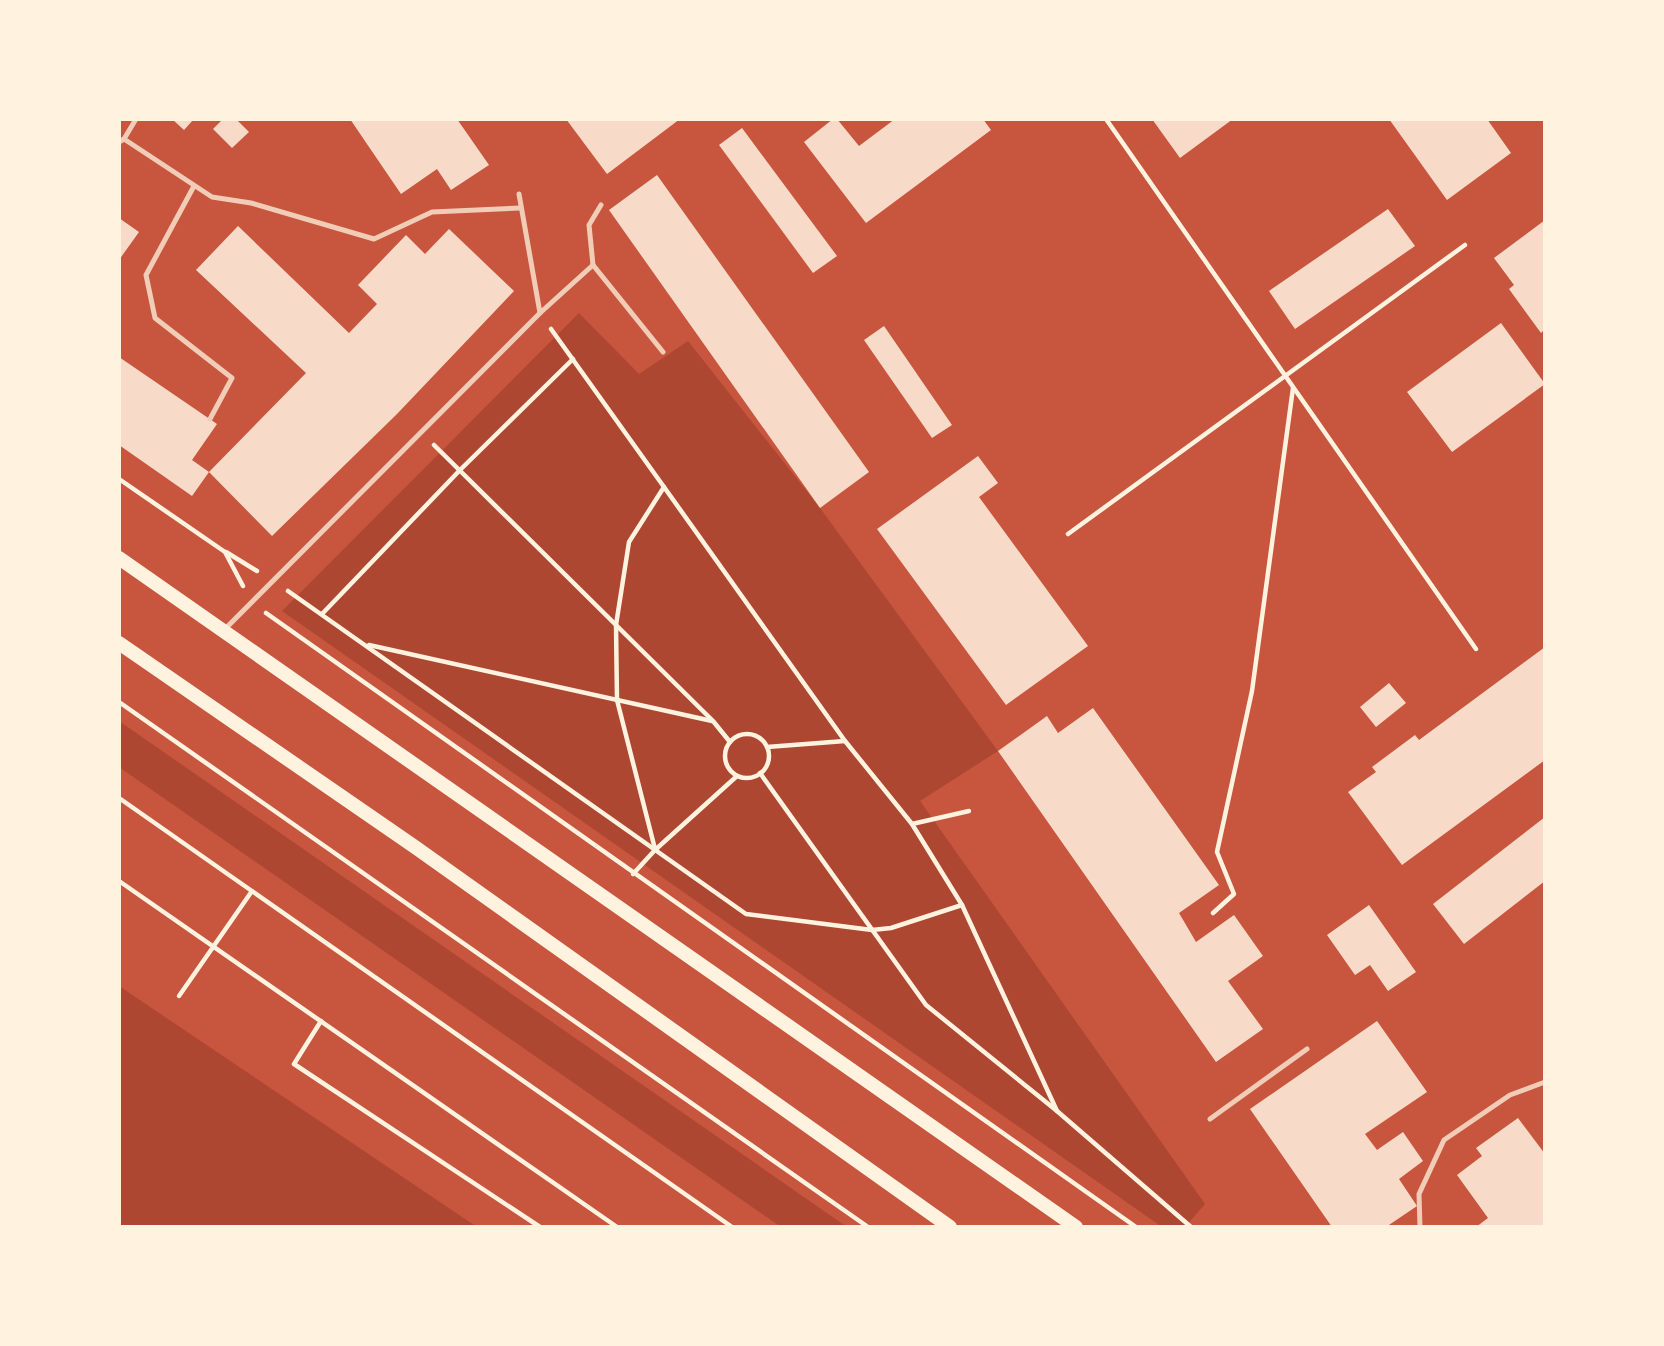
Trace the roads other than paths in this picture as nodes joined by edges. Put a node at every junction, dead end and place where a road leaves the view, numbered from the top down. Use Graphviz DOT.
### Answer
graph roads {
  1 [pos="136,119"];
  2 [pos="122,140"];
  3 [pos="194,186"];
  4 [pos="519,194"];
  5 [pos="601,205"];
  6 [pos="520,208"];
  7 [pos="593,265"];
  8 [pos="540,313"];
  9 [pos="663,352"];
  10 [pos="209,419"];
  11 [pos="119,558"];
  12 [pos="223,632"];
  13 [pos="119,643"];
  14 [pos="1307,1049"];
  15 [pos="1545,1082"];
  16 [pos="1210,1119"];
  17 [pos="950,1227"];
  18 [pos="1076,1227"];
  19 [pos="1420,1227"];
  1 -- 2 [label="lane"];
  2 -- 3 [label="lane"];
  3 -- 6 [label="lane"];
  3 -- 10 [label="lane"];
  4 -- 6 [label="lane"];
  5 -- 7 [label="lane"];
  6 -- 8 [label="lane"];
  7 -- 8 [label="lane"];
  7 -- 9 [label="lane"];
  8 -- 12 [label="lane"];
  11 -- 12 [label="main road"];
  12 -- 18 [label="main road"];
  13 -- 17 [label="main road"];
  14 -- 16 [label="lane"];
  15 -- 19 [label="lane"];
}
